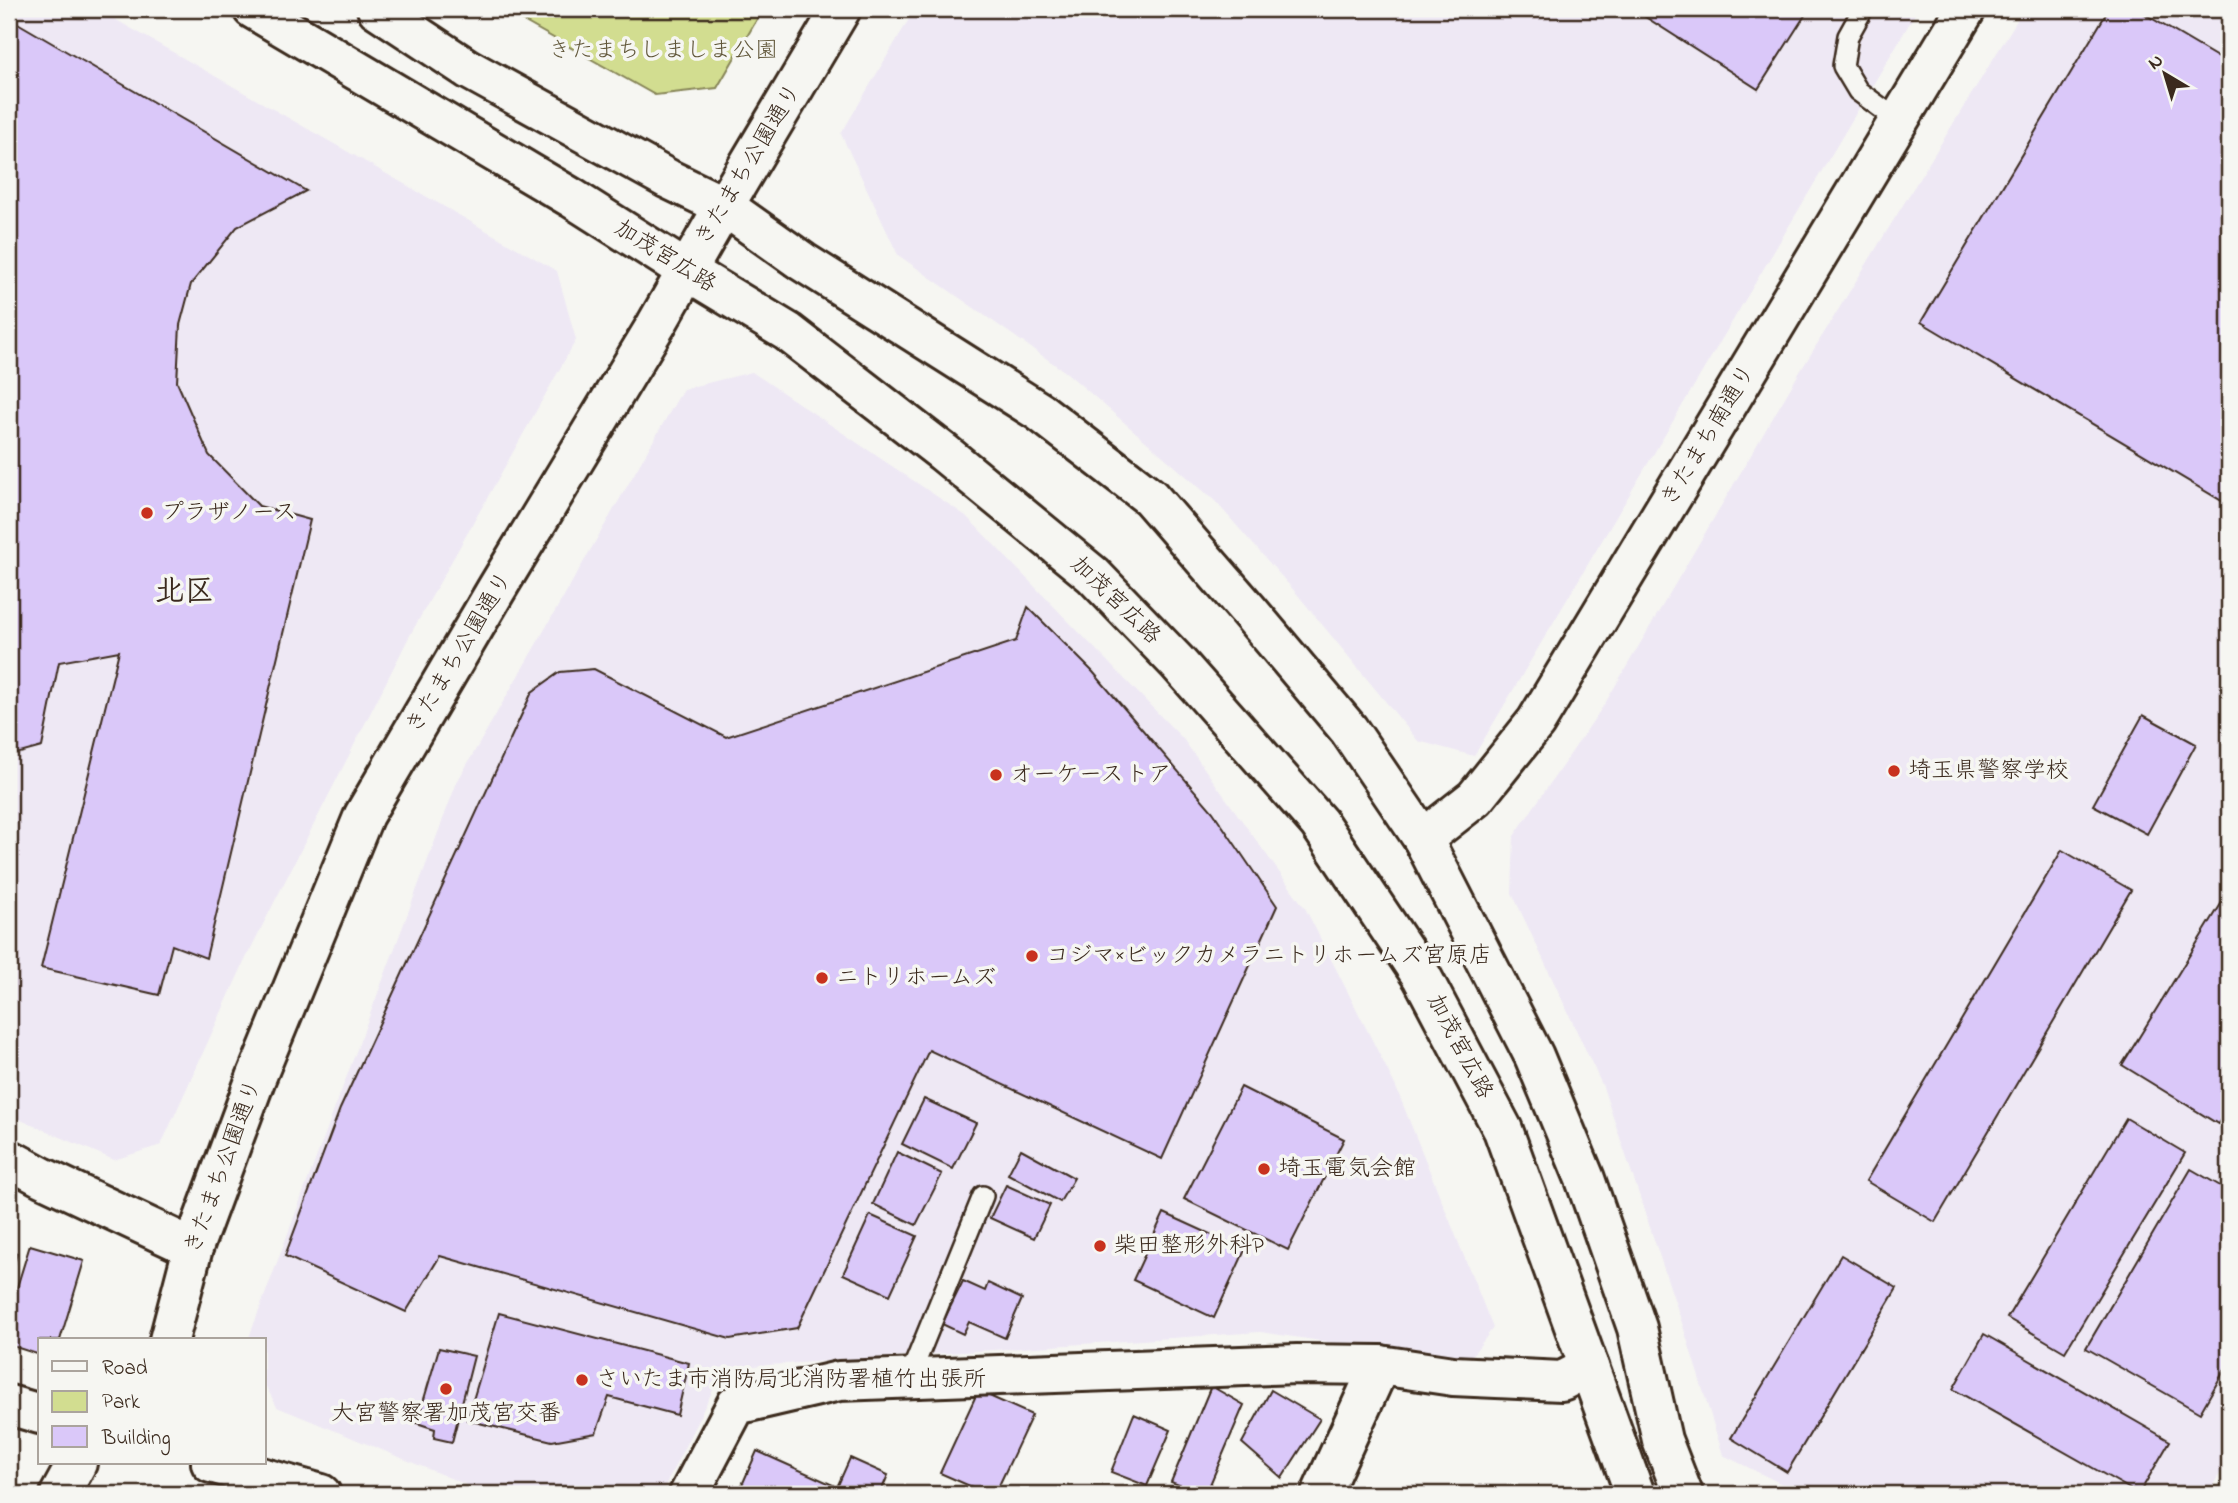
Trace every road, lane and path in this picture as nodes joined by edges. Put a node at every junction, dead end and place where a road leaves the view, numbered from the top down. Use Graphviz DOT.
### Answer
graph roads {
  1 [pos="253,9"];
  2 [pos="377,9"];
  3 [pos="841,9"];
  4 [pos="1863,9"];
  5 [pos="1966,9"];
  6 [pos="1899,121"];
  7 [pos="724,206"];
  8 [pos="687,271"];
  9 [pos="1423,839"];
  10 [pos="9,1159"];
  11 [pos="984,1196"];
  12 [pos="194,1248"];
  13 [pos="170,1338"];
  14 [pos="1380,1365"];
  15 [pos="1589,1367"];
  16 [pos="909,1378"];
  17 [pos="9,1405"];
  18 [pos="38,1413"];
  19 [pos="76,1464"];
  20 [pos="215,1464"];
  21 [pos="60,1494"];
  22 [pos="321,1494"];
  23 [pos="690,1494"];
  24 [pos="1321,1494"];
  25 [pos="1635,1494"];
  26 [pos="1683,1494"];
  1 -- 8 [label="street, 加茂宮広路"];
  2 -- 7 [label="street"];
  3 -- 7 [label="street, きたまち公園通り"];
  4 -- 6 [label="lane"];
  5 -- 6 [label="street, きたまち南通り"];
  6 -- 9 [label="street, きたまち南通り"];
  7 -- 8 [label="street, きたまち公園通り"];
  7 -- 9 [label="street"];
  8 -- 12 [label="street, きたまち公園通り"];
  8 -- 15 [label="street, 加茂宮広路"];
  9 -- 26 [label="street"];
  10 -- 12 [label="street"];
  11 -- 16 [label="lane"];
  12 -- 13 [label="street, きたまち公園通り"];
  14 -- 15 [label="street"];
  14 -- 16 [label="street"];
  14 -- 24 [label="street"];
  15 -- 25 [label="street, 加茂宮広路"];
  16 -- 23 [label="street"];
  17 -- 18 [label="street"];
  19 -- 21 [label="street"];
  20 -- 22 [label="street"];
}
